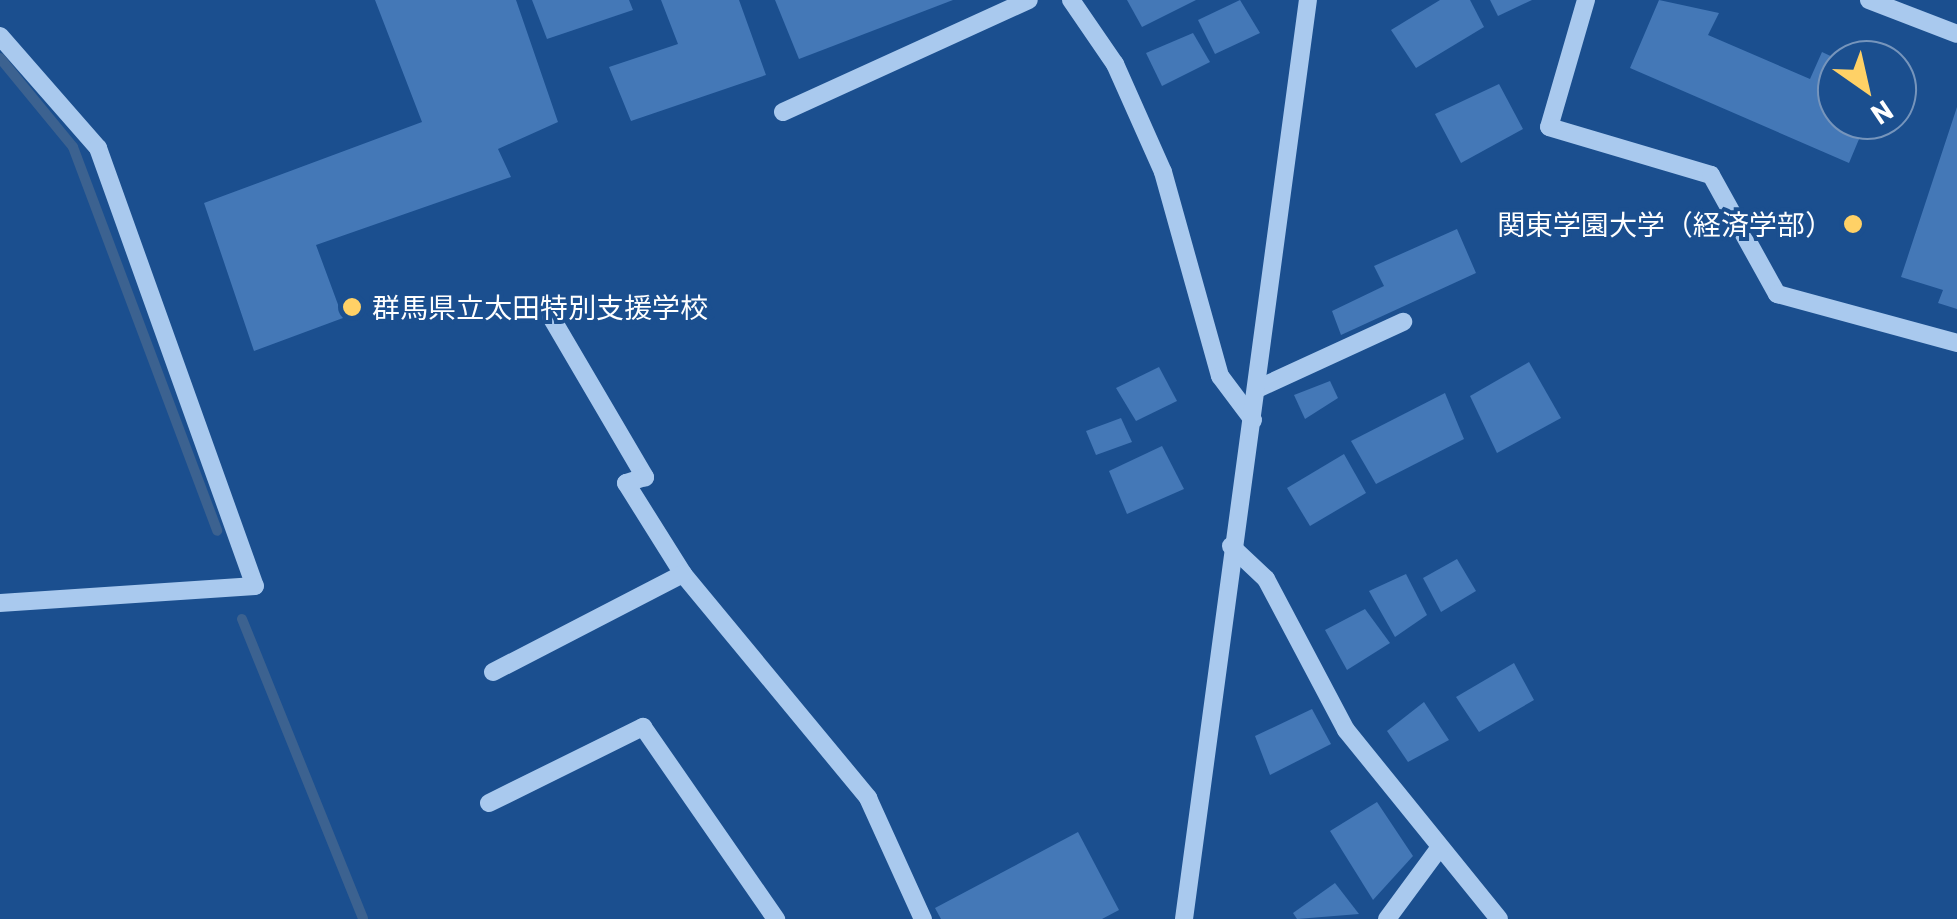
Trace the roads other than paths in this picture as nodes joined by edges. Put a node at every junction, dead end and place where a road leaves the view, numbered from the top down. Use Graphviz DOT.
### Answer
graph roads {
  1 [pos="1029,0"];
  2 [pos="1071,0"];
  3 [pos="1308,0"];
  4 [pos="1586,0"];
  5 [pos="1869,0"];
  6 [pos="1957,34"];
  7 [pos="0,36"];
  8 [pos="783,112"];
  9 [pos="551,317"];
  10 [pos="1403,322"];
  11 [pos="1957,343"];
  12 [pos="1257,390"];
  13 [pos="1253,420"];
  14 [pos="1231,546"];
  15 [pos="683,574"];
  16 [pos="0,603"];
  17 [pos="494,672"];
  18 [pos="489,803"];
  19 [pos="1440,847"];
  20 [pos="776,919"];
  21 [pos="923,919"];
  22 [pos="1184,919"];
  23 [pos="1386,919"];
  24 [pos="1498,919"];
  1 -- 8 [label="street"];
  2 -- 13 [label="street"];
  3 -- 12 [label="street"];
  4 -- 11 [label="street"];
  5 -- 6 [label="street"];
  7 -- 16 [label="street"];
  9 -- 15 [label="street"];
  10 -- 12 [label="street"];
  12 -- 13 [label="street"];
  13 -- 14 [label="street"];
  14 -- 19 [label="street"];
  14 -- 22 [label="street"];
  15 -- 17 [label="street"];
  15 -- 21 [label="street"];
  18 -- 20 [label="street"];
  19 -- 23 [label="street"];
  19 -- 24 [label="street"];
}
